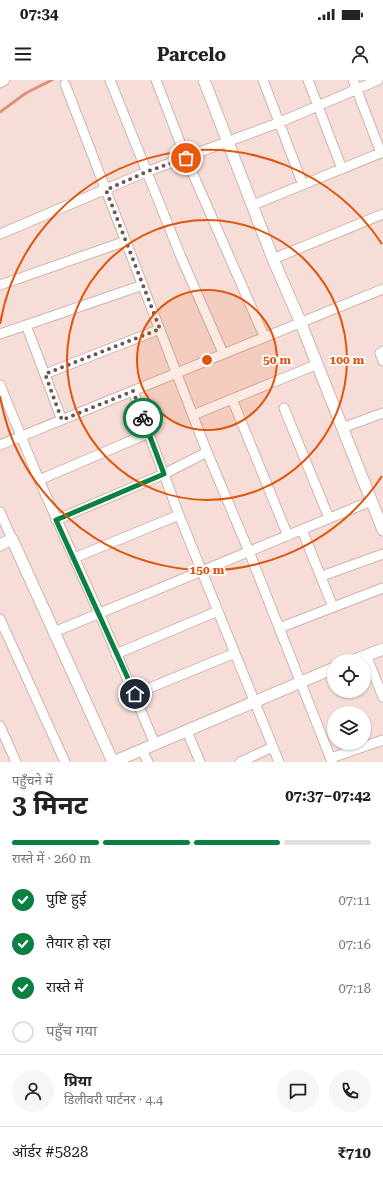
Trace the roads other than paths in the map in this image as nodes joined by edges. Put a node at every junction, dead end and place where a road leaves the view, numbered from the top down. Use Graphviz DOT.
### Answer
graph roads {
  1 [pos="4,80"];
  2 [pos="156,80"];
  3 [pos="204,80"];
  4 [pos="263,80"];
  5 [pos="308,80"];
  6 [pos="353,80"];
  7 [pos="378,80"];
  8 [pos="114,81"];
  9 [pos="0,83"];
  10 [pos="65,84"];
  11 [pos="356,89"];
  12 [pos="317,106"];
  13 [pos="278,123"];
  14 [pos="229,141"];
  15 [pos="382,152"];
  16 [pos="186,158"];
  17 [pos="342,169"];
  18 [pos="146,172"];
  19 [pos="303,185"];
  20 [pos="106,190"];
  21 [pos="253,205"];
  22 [pos="383,214"];
  23 [pos="0,234"];
  24 [pos="126,241"];
  25 [pos="273,258"];
  26 [pos="0,284"];
  27 [pos="143,285"];
  28 [pos="383,289"];
  29 [pos="300,321"];
  30 [pos="26,325"];
  31 [pos="160,329"];
  32 [pos="0,334"];
  33 [pos="264,336"];
  34 [pos="383,351"];
  35 [pos="223,353"];
  36 [pos="383,361"];
  37 [pos="318,364"];
  38 [pos="177,373"];
  39 [pos="45,374"];
  40 [pos="0,385"];
  41 [pos="133,391"];
  42 [pos="232,399"];
  43 [pos="284,408"];
  44 [pos="383,413"];
  45 [pos="193,414"];
  46 [pos="62,420"];
  47 [pos="342,428"];
  48 [pos="149,433"];
  49 [pos="21,437"];
  50 [pos="0,445"];
  51 [pos="207,452"];
  52 [pos="164,474"];
  53 [pos="39,480"];
  54 [pos="371,501"];
  55 [pos="0,512"];
  56 [pos="179,515"];
  57 [pos="329,518"];
  58 [pos="56,520"];
  59 [pos="302,530"];
  60 [pos="383,530"];
  61 [pos="288,536"];
  62 [pos="12,539"];
  63 [pos="0,545"];
  64 [pos="249,552"];
  65 [pos="383,554"];
  66 [pos="74,558"];
  67 [pos="202,572"];
  68 [pos="322,576"];
  69 [pos="383,588"];
  70 [pos="333,607"];
  71 [pos="218,611"];
  72 [pos="100,613"];
  73 [pos="0,619"];
  74 [pos="280,628"];
  75 [pos="54,632"];
  76 [pos="383,650"];
  77 [pos="235,653"];
  78 [pos="116,654"];
  79 [pos="369,654"];
  80 [pos="371,667"];
  81 [pos="327,671"];
  82 [pos="301,682"];
  83 [pos="135,694"];
  84 [pos="383,697"];
  85 [pos="255,701"];
  86 [pos="0,726"];
  87 [pos="187,731"];
  88 [pos="383,740"];
  89 [pos="155,744"];
  90 [pos="273,747"];
  91 [pos="142,750"];
  92 [pos="332,760"];
  93 [pos="16,762"];
  94 [pos="64,762"];
  95 [pos="148,762"];
  96 [pos="200,762"];
  97 [pos="240,762"];
  98 [pos="279,762"];
  1 -- 9 [label="street"];
  2 -- 16 [label="street"];
  3 -- 14 [label="street"];
  4 -- 13 [label="street"];
  5 -- 12 [label="street"];
  6 -- 11 [label="street"];
  7 -- 11 [label="street"];
  8 -- 18 [label="street"];
  10 -- 20 [label="street"];
  11 -- 12 [label="street"];
  11 -- 15 [label="street"];
  12 -- 13 [label="street"];
  12 -- 17 [label="street"];
  13 -- 14 [label="street"];
  13 -- 19 [label="street"];
  14 -- 16 [label="street"];
  14 -- 21 [label="street"];
  15 -- 17 [label="street"];
  16 -- 18 [label="street"];
  16 -- 33 [label="street"];
  17 -- 19 [label="street"];
  18 -- 20 [label="street"];
  18 -- 35 [label="street"];
  19 -- 21 [label="street"];
  20 -- 23 [label="street"];
  20 -- 24 [label="street"];
  21 -- 25 [label="street"];
  22 -- 25 [label="street"];
  24 -- 26 [label="street"];
  24 -- 27 [label="street"];
  25 -- 29 [label="street"];
  27 -- 30 [label="street"];
  27 -- 31 [label="street"];
  28 -- 29 [label="street"];
  29 -- 33 [label="street"];
  29 -- 37 [label="street"];
  30 -- 32 [label="street"];
  30 -- 39 [label="street"];
  31 -- 38 [label="street"];
  31 -- 39 [label="street"];
  33 -- 35 [label="street"];
  34 -- 36 [label="street"];
  35 -- 38 [label="street"];
  37 -- 42 [label="street"];
  37 -- 47 [label="street"];
  38 -- 41 [label="street"];
  38 -- 45 [label="street"];
  39 -- 46 [label="street"];
  40 -- 49 [label="street"];
  41 -- 46 [label="street"];
  41 -- 48 [label="street"];
  42 -- 45 [label="street"];
  42 -- 61 [label="street"];
  43 -- 57 [label="street"];
  44 -- 47 [label="street"];
  45 -- 51 [label="street"];
  46 -- 49 [label="street"];
  47 -- 54 [label="street"];
  48 -- 52 [label="street"];
  48 -- 53 [label="street"];
  49 -- 50 [label="street"];
  49 -- 53 [label="street"];
  51 -- 52 [label="street"];
  51 -- 64 [label="street"];
  52 -- 56 [label="street"];
  52 -- 58 [label="street"];
  53 -- 58 [label="street"];
  54 -- 57 [label="street"];
  54 -- 60 [label="street"];
  55 -- 62 [label="street"];
  56 -- 66 [label="street"];
  56 -- 67 [label="street"];
  57 -- 59 [label="street"];
  58 -- 66 [label="street"];
  59 -- 61 [label="street"];
  59 -- 68 [label="street"];
  61 -- 64 [label="street"];
  62 -- 63 [label="street"];
  62 -- 75 [label="street"];
  64 -- 67 [label="street"];
  64 -- 74 [label="street"];
  65 -- 68 [label="street"];
  66 -- 72 [label="street"];
  67 -- 71 [label="street"];
  67 -- 72 [label="street"];
  68 -- 70 [label="street"];
  69 -- 70 [label="street"];
  70 -- 74 [label="street"];
  71 -- 77 [label="street"];
  71 -- 78 [label="street"];
  72 -- 75 [label="street"];
  72 -- 78 [label="street"];
  73 -- 94 [label="street"];
  74 -- 82 [label="street"];
  75 -- 91 [label="street"];
  76 -- 79 [label="street"];
  77 -- 83 [label="street"];
  77 -- 85 [label="street"];
  78 -- 83 [label="street"];
  80 -- 84 [label="street"];
  81 -- 82 [label="street"];
  82 -- 85 [label="street"];
  82 -- 92 [label="street"];
  83 -- 89 [label="street"];
  85 -- 87 [label="street"];
  85 -- 90 [label="street"];
  86 -- 93 [label="street"];
  87 -- 89 [label="street"];
  87 -- 96 [label="street"];
  88 -- 92 [label="street"];
  89 -- 91 [label="street"];
  90 -- 97 [label="street"];
  90 -- 98 [label="street"];
  91 -- 95 [label="street"];
}
